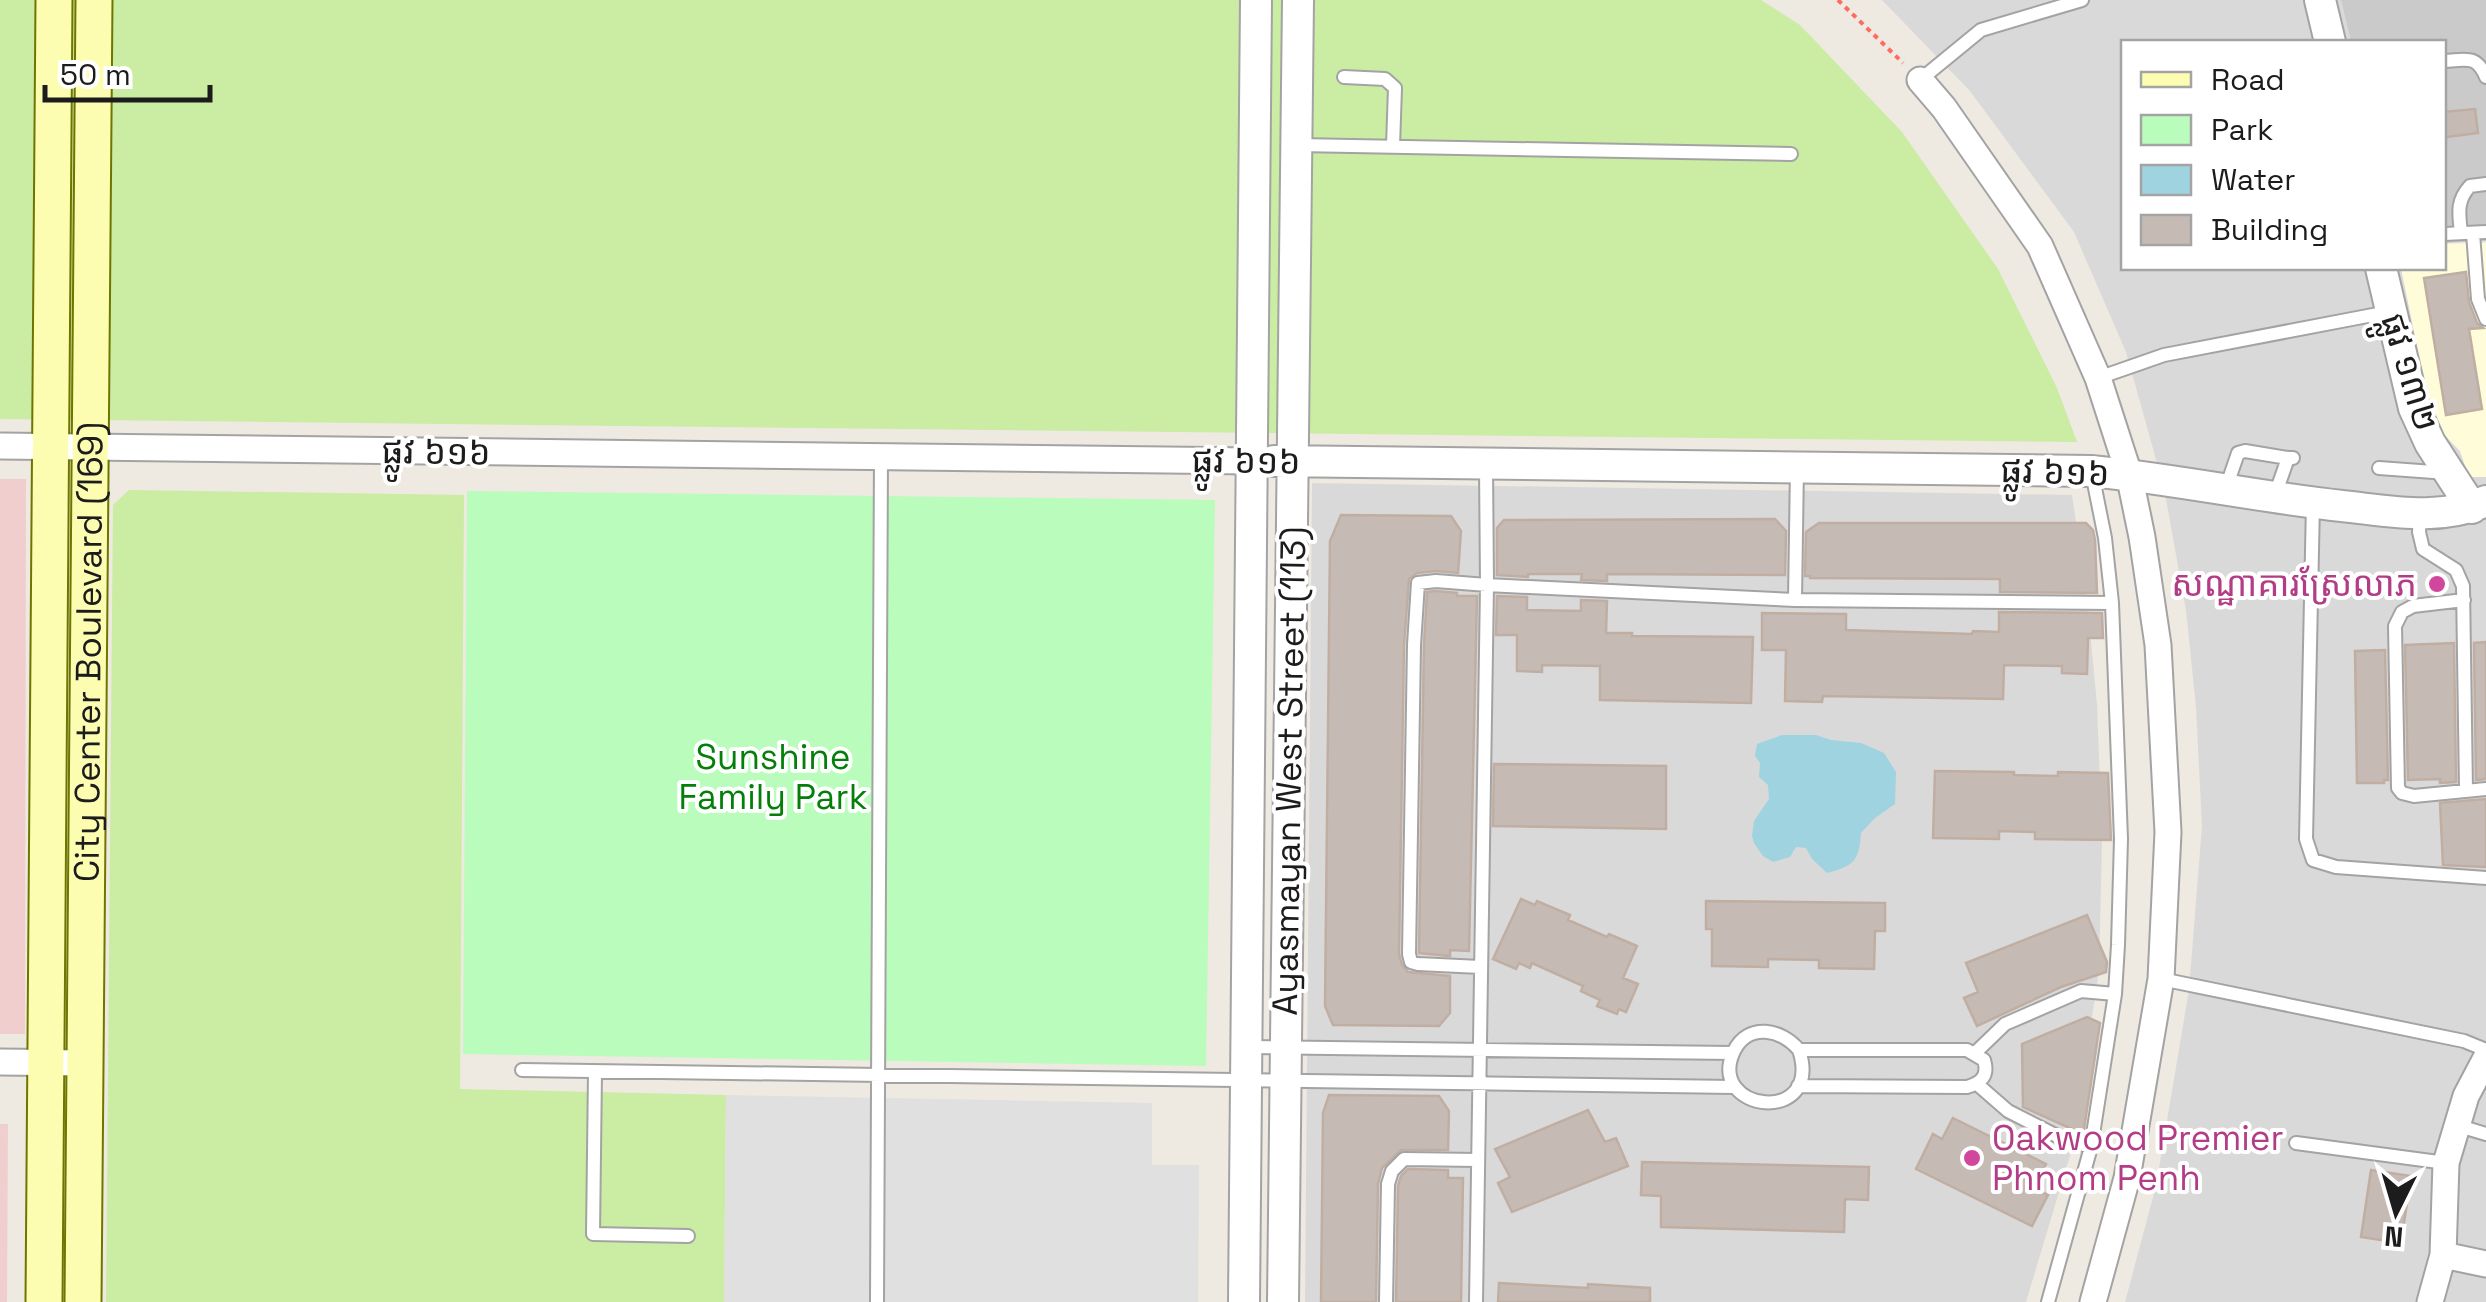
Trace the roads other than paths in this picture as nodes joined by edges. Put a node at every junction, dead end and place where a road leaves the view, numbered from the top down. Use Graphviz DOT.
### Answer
graph roads {
  1 [pos="54,0"];
  2 [pos="94,0"];
  3 [pos="1256,0"];
  4 [pos="1298,0"];
  5 [pos="2082,0"];
  6 [pos="2320,0"];
  7 [pos="2330,40"];
  8 [pos="2446,62"];
  9 [pos="1344,76"];
  10 [pos="2486,78"];
  11 [pos="1920,80"];
  12 [pos="1255,144"];
  13 [pos="1296,146"];
  14 [pos="1393,146"];
  15 [pos="1791,154"];
  16 [pos="2486,184"];
  17 [pos="2473,233"];
  18 [pos="2446,234"];
  19 [pos="2385,301"];
  20 [pos="2486,319"];
  21 [pos="2098,378"];
  22 [pos="0,446"];
  23 [pos="51,447"];
  24 [pos="90,447"];
  25 [pos="881,456"];
  26 [pos="1252,460"];
  27 [pos="1292,461"];
  28 [pos="1486,464"];
  29 [pos="1798,467"];
  30 [pos="2380,468"];
  31 [pos="2091,470"];
  32 [pos="2450,473"];
  33 [pos="2129,474"];
  34 [pos="2225,491"];
  35 [pos="2274,499"];
  36 [pos="2314,503"];
  37 [pos="2481,509"];
  38 [pos="2420,514"];
  39 [pos="1486,586"];
  40 [pos="1795,600"];
  41 [pos="2464,600"];
  42 [pos="2112,604"];
  43 [pos="2486,789"];
  44 [pos="2466,790"];
  45 [pos="2486,878"];
  46 [pos="1248,890"];
  47 [pos="1288,891"];
  48 [pos="1480,967"];
  49 [pos="2161,978"];
  50 [pos="2115,994"];
  51 [pos="1246,1047"];
  52 [pos="1286,1048"];
  53 [pos="1480,1050"];
  54 [pos="1798,1050"];
  55 [pos="2486,1050"];
  56 [pos="1975,1053"];
  57 [pos="1733,1054"];
  58 [pos="2486,1058"];
  59 [pos="0,1062"];
  60 [pos="46,1062"];
  61 [pos="85,1063"];
  62 [pos="522,1070"];
  63 [pos="595,1072"];
  64 [pos="878,1076"];
  65 [pos="1246,1082"];
  66 [pos="1286,1082"];
  67 [pos="1479,1084"];
  68 [pos="1977,1084"];
  69 [pos="1798,1086"];
  70 [pos="1734,1087"];
  71 [pos="2456,1125"];
  72 [pos="2486,1134"];
  73 [pos="2296,1143"];
  74 [pos="2091,1147"];
  75 [pos="1478,1160"];
  76 [pos="2446,1163"];
  77 [pos="688,1236"];
  78 [pos="2444,1255"];
  79 [pos="2486,1264"];
  80 [pos="44,1302"];
  81 [pos="83,1302"];
  82 [pos="877,1302"];
  83 [pos="1244,1302"];
  84 [pos="1283,1302"];
  85 [pos="1386,1302"];
  86 [pos="1476,1302"];
  87 [pos="2048,1302"];
  88 [pos="2094,1302"];
  89 [pos="2430,1302"];
  1 -- 23 [label="main road, City Center Boulevard (169)"];
  2 -- 24 [label="main road, City Center Boulevard (169)"];
  3 -- 12 [label="street, Ayasmayan West Street (113)"];
  4 -- 13 [label="street, Ayasmayan West Street (113)"];
  5 -- 11 [label="lane"];
  6 -- 7 [label="street"];
  8 -- 10 [label="lane"];
  9 -- 14 [label="lane"];
  11 -- 21 [label="street"];
  12 -- 13 [label="street"];
  12 -- 26 [label="street, Ayasmayan West Street (113)"];
  13 -- 14 [label="lane"];
  13 -- 27 [label="street, Ayasmayan West Street (113)"];
  14 -- 15 [label="lane"];
  16 -- 17 [label="lane"];
  17 -- 18 [label="lane"];
  17 -- 20 [label="lane"];
  19 -- 21 [label="lane"];
  19 -- 32 [label="street, ផ្លូវ ១៣២"];
  21 -- 33 [label="street"];
  22 -- 23 [label="street, ផ្លូវ ៦១៦"];
  23 -- 24 [label="street, ផ្លូវ ៦១៦"];
  23 -- 60 [label="main road, City Center Boulevard (169)"];
  24 -- 25 [label="street, ផ្លូវ ៦១៦"];
  24 -- 61 [label="main road, City Center Boulevard (169)"];
  25 -- 26 [label="street, ផ្លូវ ៦១៦"];
  25 -- 64 [label="lane"];
  26 -- 27 [label="street, ផ្លូវ ៦១៦"];
  26 -- 46 [label="street, Ayasmayan West Street (113)"];
  27 -- 28 [label="street, ផ្លូវ ៦១៦"];
  27 -- 47 [label="street, Ayasmayan West Street (113)"];
  28 -- 29 [label="street, ផ្លូវ ៦១៦"];
  28 -- 39 [label="lane"];
  29 -- 31 [label="street, ផ្លូវ ៦១៦"];
  29 -- 40 [label="lane"];
  30 -- 32 [label="lane"];
  31 -- 33 [label="street, ផ្លូវ ៦១៦"];
  31 -- 42 [label="lane"];
  32 -- 37 [label="street, ផ្លូវ ១៣២"];
  33 -- 34 [label="street, ផ្លូវ ៦១៦"];
  33 -- 49 [label="street"];
  34 -- 35 [label="street, ផ្លូវ ៦១៦"];
  34 -- 35 [label="lane"];
  35 -- 36 [label="street, ផ្លូវ ៦១៦"];
  36 -- 38 [label="street, ផ្លូវ ៦១៦"];
  36 -- 45 [label="lane"];
  37 -- 38 [label="street, ផ្លូវ ៦១៦"];
  38 -- 41 [label="lane"];
  39 -- 40 [label="lane"];
  39 -- 48 [label="lane"];
  39 -- 48 [label="lane"];
  40 -- 42 [label="lane"];
  41 -- 44 [label="lane"];
  41 -- 44 [label="lane"];
  42 -- 50 [label="lane"];
  43 -- 44 [label="lane"];
  46 -- 47 [label="street"];
  46 -- 51 [label="street, Ayasmayan West Street (113)"];
  47 -- 52 [label="street, Ayasmayan West Street (113)"];
  48 -- 53 [label="lane"];
  49 -- 55 [label="lane"];
  49 -- 88 [label="street"];
  50 -- 56 [label="lane"];
  50 -- 74 [label="lane"];
  51 -- 52 [label="lane"];
  51 -- 65 [label="street, Ayasmayan West Street (113)"];
  52 -- 53 [label="lane"];
  52 -- 66 [label="street, Ayasmayan West Street (113)"];
  53 -- 57 [label="lane"];
  53 -- 67 [label="lane"];
  54 -- 56 [label="lane"];
  54 -- 57 [label="lane"];
  54 -- 69 [label="lane"];
  56 -- 68 [label="lane"];
  57 -- 70 [label="lane"];
  58 -- 71 [label="street"];
  59 -- 60 [label="street"];
  60 -- 61 [label="street"];
  60 -- 80 [label="main road, City Center Boulevard (169)"];
  61 -- 81 [label="main road, City Center Boulevard (169)"];
  62 -- 63 [label="lane"];
  63 -- 64 [label="lane"];
  63 -- 77 [label="lane"];
  64 -- 65 [label="lane"];
  64 -- 82 [label="lane"];
  65 -- 66 [label="lane"];
  65 -- 83 [label="street, Ayasmayan West Street (113)"];
  66 -- 67 [label="lane"];
  66 -- 84 [label="street, Ayasmayan West Street (113)"];
  67 -- 70 [label="lane"];
  67 -- 75 [label="lane"];
  68 -- 69 [label="lane"];
  68 -- 74 [label="lane"];
  69 -- 70 [label="lane"];
  71 -- 72 [label="lane"];
  71 -- 76 [label="street"];
  73 -- 76 [label="lane"];
  74 -- 87 [label="lane"];
  75 -- 85 [label="lane"];
  75 -- 86 [label="lane"];
  76 -- 78 [label="street"];
  78 -- 79 [label="street"];
  78 -- 89 [label="street"];
}
